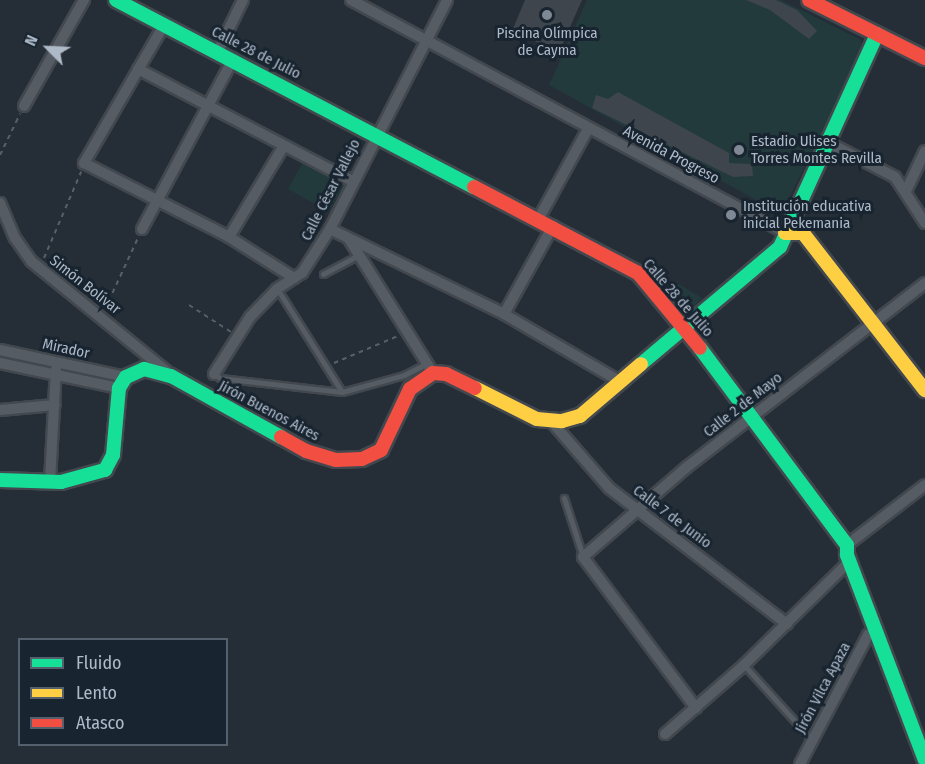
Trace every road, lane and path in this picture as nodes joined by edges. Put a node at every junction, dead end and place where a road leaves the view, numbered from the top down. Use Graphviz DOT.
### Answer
graph roads {
  1 [pos="84,0"];
  2 [pos="116,0"];
  3 [pos="243,0"];
  4 [pos="351,0"];
  5 [pos="447,0"];
  6 [pos="809,0"];
  7 [pos="137,5"];
  8 [pos="164,25"];
  9 [pos="877,34"];
  10 [pos="427,39"];
  11 [pos="218,51"];
  12 [pos="925,58"];
  13 [pos="233,59"];
  14 [pos="138,69"];
  15 [pos="24,106"];
  16 [pos="210,108"];
  17 [pos="588,129"];
  18 [pos="376,134"];
  19 [pos="827,142"];
  20 [pos="282,147"];
  21 [pos="925,151"];
  22 [pos="0,155"];
  23 [pos="84,163"];
  24 [pos="352,181"];
  25 [pos="906,191"];
  26 [pos="157,199"];
  27 [pos="0,203"];
  28 [pos="539,218"];
  29 [pos="925,223"];
  30 [pos="554,226"];
  31 [pos="142,229"];
  32 [pos="330,229"];
  33 [pos="785,233"];
  34 [pos="229,237"];
  35 [pos="349,239"];
  36 [pos="358,255"];
  37 [pos="40,268"];
  38 [pos="323,274"];
  39 [pos="294,278"];
  40 [pos="925,283"];
  41 [pos="277,289"];
  42 [pos="189,305"];
  43 [pos="504,314"];
  44 [pos="102,317"];
  45 [pos="873,324"];
  46 [pos="685,328"];
  47 [pos="406,333"];
  48 [pos="238,337"];
  49 [pos="0,350"];
  50 [pos="0,363"];
  51 [pos="326,367"];
  52 [pos="56,368"];
  53 [pos="429,368"];
  54 [pos="214,374"];
  55 [pos="171,376"];
  56 [pos="621,382"];
  57 [pos="123,383"];
  58 [pos="925,390"];
  59 [pos="342,392"];
  60 [pos="55,405"];
  61 [pos="0,410"];
  62 [pos="751,417"];
  63 [pos="551,421"];
  64 [pos="0,480"];
  65 [pos="50,482"];
  66 [pos="925,485"];
  67 [pos="564,498"];
  68 [pos="639,511"];
  69 [pos="847,545"];
  70 [pos="583,557"];
  71 [pos="850,561"];
  72 [pos="787,624"];
  73 [pos="877,628"];
  74 [pos="744,665"];
  75 [pos="696,708"];
  76 [pos="665,734"];
  77 [pos="812,740"];
  78 [pos="925,760"];
  79 [pos="800,764"];
  1 -- 15 [label="street"];
  2 -- 7 [label="street, Calle 28 de Julio"];
  3 -- 11 [label="street"];
  4 -- 10 [label="street, Avenida Progreso"];
  5 -- 10 [label="street, Calle César Vallejo"];
  6 -- 9 [label="street"];
  7 -- 8 [label="street, Calle 28 de Julio"];
  8 -- 11 [label="street, Calle 28 de Julio"];
  8 -- 14 [label="street"];
  9 -- 12 [label="street"];
  9 -- 19 [label="street"];
  10 -- 17 [label="street, Avenida Progreso"];
  10 -- 18 [label="street, Calle César Vallejo"];
  11 -- 13 [label="street, Calle 28 de Julio"];
  13 -- 16 [label="street"];
  13 -- 18 [label="street, Calle 28 de Julio"];
  14 -- 16 [label="street"];
  14 -- 23 [label="street"];
  15 -- 22 [label="path"];
  16 -- 20 [label="street"];
  16 -- 26 [label="street"];
  17 -- 28 [label="street"];
  17 -- 33 [label="street, Avenida Progreso"];
  18 -- 24 [label="street, Calle César Vallejo"];
  18 -- 28 [label="street, Calle 28 de Julio"];
  19 -- 25 [label="street"];
  19 -- 33 [label="street"];
  20 -- 24 [label="street"];
  20 -- 34 [label="street"];
  21 -- 25 [label="street"];
  23 -- 26 [label="street"];
  23 -- 37 [label="path"];
  24 -- 32 [label="street, Calle César Vallejo"];
  25 -- 29 [label="street"];
  26 -- 31 [label="street"];
  26 -- 34 [label="street"];
  27 -- 37 [label="street, Simón Bolívar"];
  28 -- 30 [label="street, Calle 28 de Julio"];
  30 -- 43 [label="street"];
  30 -- 46 [label="street, Calle 28 de Julio"];
  31 -- 44 [label="path"];
  32 -- 35 [label="street"];
  32 -- 39 [label="street, Calle César Vallejo"];
  33 -- 45 [label="street, Avenida Progreso"];
  33 -- 46 [label="street"];
  34 -- 39 [label="street"];
  35 -- 36 [label="street"];
  35 -- 43 [label="street"];
  36 -- 38 [label="lane"];
  36 -- 47 [label="street"];
  37 -- 44 [label="street, Simón Bolívar"];
  39 -- 41 [label="street, Calle César Vallejo"];
  40 -- 45 [label="street, Calle 2 de Mayo"];
  41 -- 48 [label="street, Calle César Vallejo"];
  41 -- 51 [label="lane"];
  42 -- 48 [label="path"];
  43 -- 56 [label="street"];
  44 -- 55 [label="street, Simón Bolívar"];
  45 -- 58 [label="street, Avenida Progreso"];
  45 -- 62 [label="street, Calle 2 de Mayo"];
  46 -- 56 [label="street"];
  46 -- 62 [label="street, Calle 28 de Julio"];
  47 -- 51 [label="path"];
  47 -- 53 [label="street"];
  48 -- 54 [label="street, Calle César Vallejo"];
  49 -- 52 [label="street, Mirador"];
  50 -- 52 [label="street, Mirador"];
  51 -- 59 [label="lane"];
  52 -- 57 [label="street, Mirador"];
  52 -- 60 [label="street"];
  53 -- 55 [label="street, Jirón Buenos Aires"];
  53 -- 59 [label="lane"];
  53 -- 63 [label="street"];
  54 -- 59 [label="lane"];
  55 -- 57 [label="street, Jirón Buenos Aires"];
  56 -- 63 [label="street"];
  57 -- 65 [label="street"];
  60 -- 61 [label="street"];
  60 -- 65 [label="street"];
  62 -- 68 [label="street, Calle 2 de Mayo"];
  62 -- 69 [label="street, Calle 28 de Julio"];
  63 -- 68 [label="street, Calle 7 de Junio"];
  64 -- 65 [label="street"];
  66 -- 69 [label="street"];
  67 -- 70 [label="lane"];
  68 -- 70 [label="street, Calle 2 de Mayo"];
  68 -- 72 [label="street, Calle 7 de Junio"];
  69 -- 71 [label="street, Calle 28 de Julio"];
  70 -- 75 [label="street"];
  71 -- 72 [label="street"];
  71 -- 73 [label="street, Calle 28 de Julio"];
  72 -- 74 [label="street"];
  73 -- 77 [label="street, Jirón Vilca Apaza"];
  73 -- 78 [label="street, Calle 28 de Julio"];
  74 -- 75 [label="street"];
  74 -- 77 [label="lane"];
  75 -- 76 [label="street"];
  77 -- 79 [label="street, Jirón Vilca Apaza"];
}
